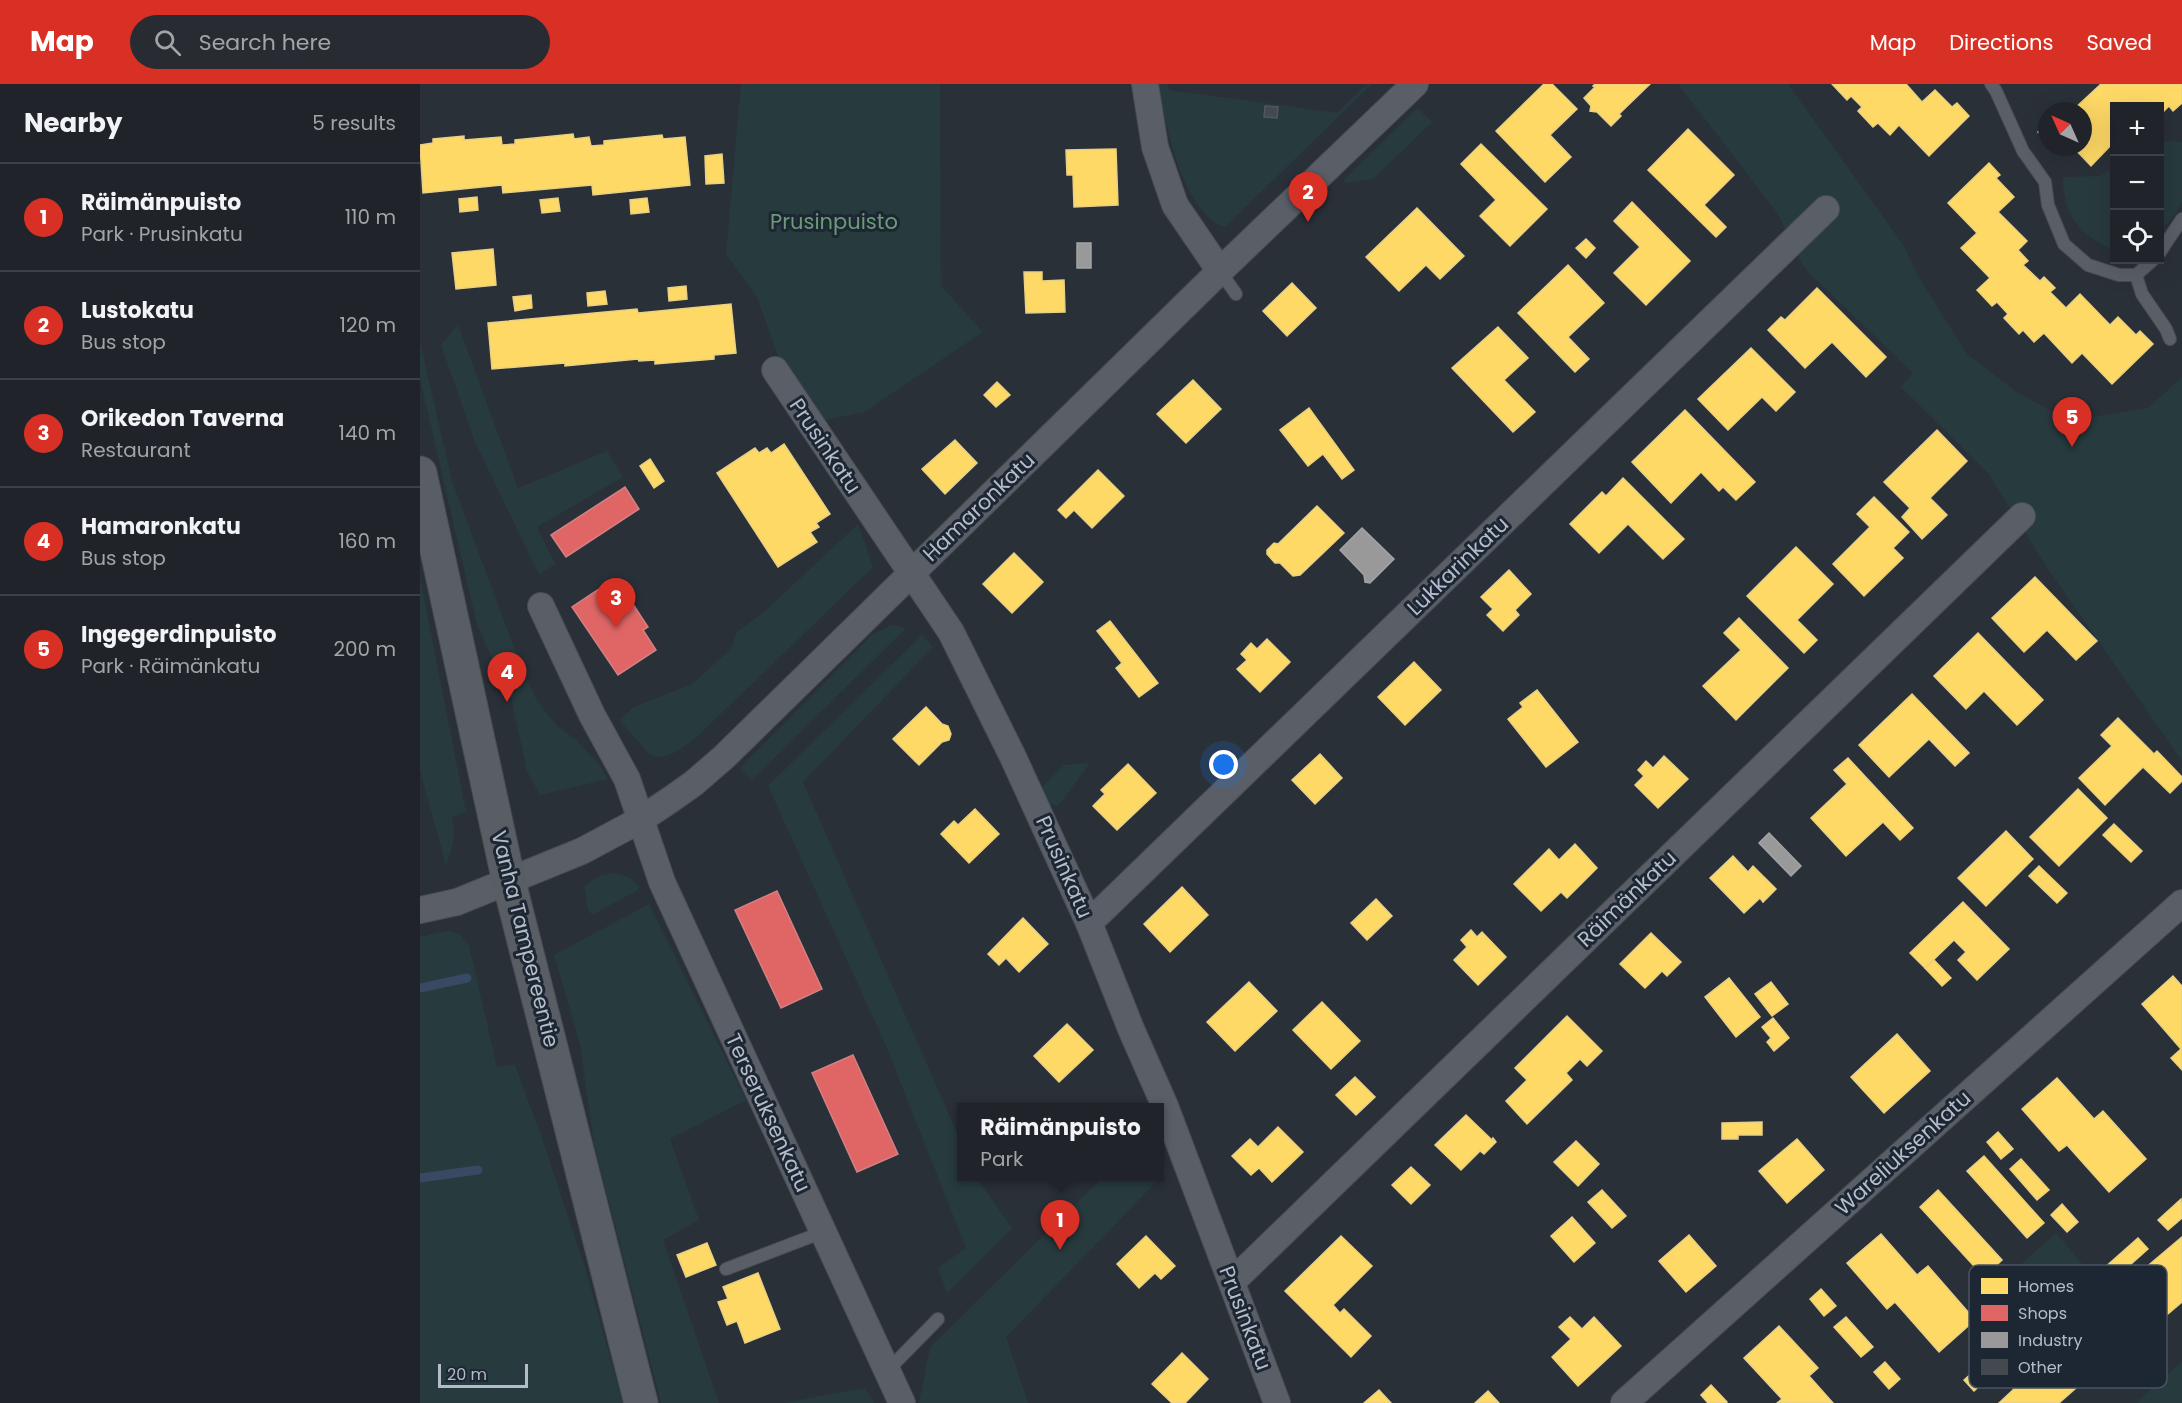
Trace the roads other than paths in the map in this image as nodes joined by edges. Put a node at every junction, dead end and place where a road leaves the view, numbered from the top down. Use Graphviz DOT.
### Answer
graph roads {
  1 [pos="1145,84"];
  2 [pos="1415,84"];
  3 [pos="1991,84"];
  4 [pos="1826,209"];
  5 [pos="2182,219"];
  6 [pos="2164,246"];
  7 [pos="2148,264"];
  8 [pos="1220,271"];
  9 [pos="2136,275"];
  10 [pos="1236,294"];
  11 [pos="2170,339"];
  12 [pos="776,370"];
  13 [pos="420,473"];
  14 [pos="2022,516"];
  15 [pos="911,574"];
  16 [pos="542,606"];
  17 [pos="640,820"];
  18 [pos="509,882"];
  19 [pos="2182,903"];
  20 [pos="420,910"];
  21 [pos="1089,923"];
  22 [pos="1164,1103"];
  23 [pos="1164,1104"];
  24 [pos="823,1232"];
  25 [pos="726,1269"];
  26 [pos="1232,1282"];
  27 [pos="938,1319"];
  28 [pos="888,1370"];
  29 [pos="641,1403"];
  30 [pos="902,1403"];
  31 [pos="1277,1403"];
  32 [pos="1624,1403"];
  1 -- 8 [label="street"];
  2 -- 8 [label="street, Hamaronkatu"];
  3 -- 9 [label="lane"];
  4 -- 21 [label="street, Lukkarinkatu"];
  5 -- 6 [label="lane"];
  7 -- 9 [label="lane"];
  8 -- 10 [label="lane"];
  8 -- 15 [label="street, Hamaronkatu"];
  9 -- 11 [label="lane"];
  12 -- 15 [label="street, Prusinkatu"];
  13 -- 18 [label="main road, Vanha Tampereentie"];
  14 -- 26 [label="street, Räimänkatu"];
  15 -- 17 [label="street, Hamaronkatu"];
  15 -- 21 [label="street, Prusinkatu"];
  16 -- 17 [label="street"];
  17 -- 18 [label="street, Hamaronkatu"];
  17 -- 24 [label="street, Terseruksenkatu"];
  18 -- 20 [label="street, Hamaronkatu"];
  18 -- 29 [label="main road, Vanha Tampereentie"];
  19 -- 32 [label="street, Wareliuksenkatu"];
  21 -- 22 [label="street, Prusinkatu"];
  23 -- 26 [label="street, Prusinkatu"];
  24 -- 25 [label="lane"];
  24 -- 28 [label="street, Terseruksenkatu"];
  26 -- 31 [label="street, Prusinkatu"];
  27 -- 28 [label="lane"];
  28 -- 30 [label="street, Terseruksenkatu"];
}
